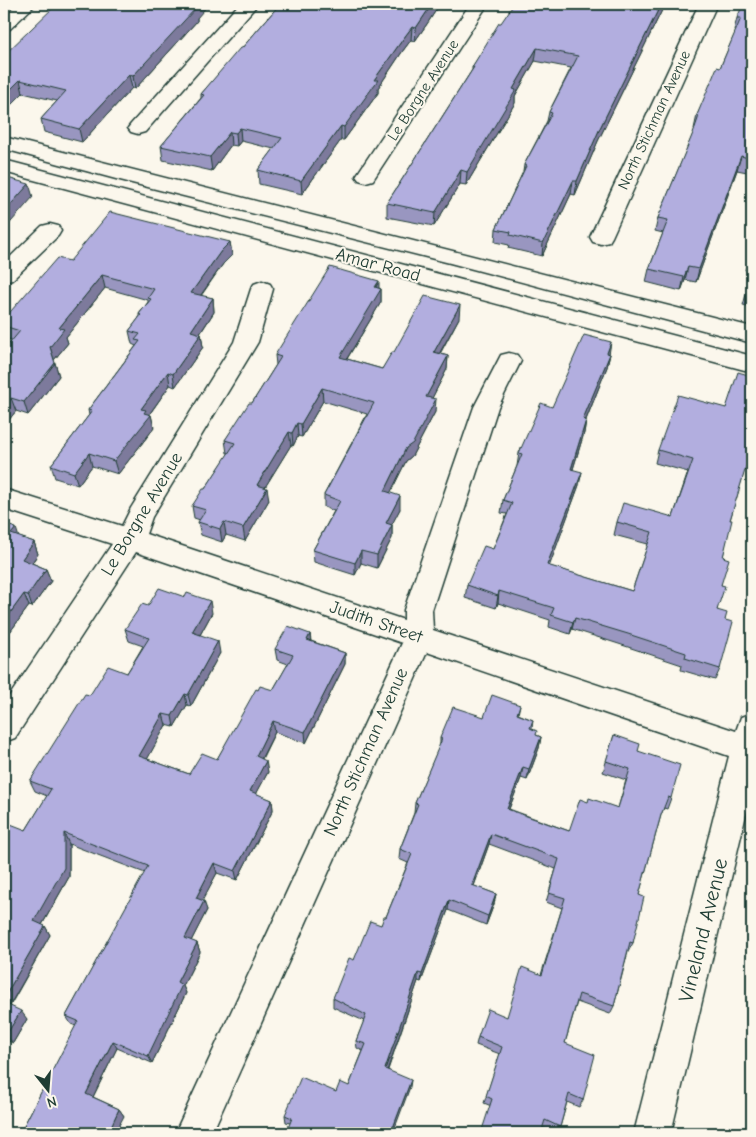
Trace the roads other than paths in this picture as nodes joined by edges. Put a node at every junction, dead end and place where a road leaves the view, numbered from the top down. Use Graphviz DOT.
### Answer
graph roads {
  1 [pos="27,4"];
  2 [pos="249,4"];
  3 [pos="480,4"];
  4 [pos="708,4"];
  5 [pos="4,25"];
  6 [pos="138,128"];
  7 [pos="4,143"];
  8 [pos="4,166"];
  9 [pos="366,176"];
  10 [pos="50,231"];
  11 [pos="600,237"];
  12 [pos="4,275"];
  13 [pos="262,289"];
  14 [pos="752,335"];
  15 [pos="509,361"];
  16 [pos="752,364"];
  17 [pos="4,499"];
  18 [pos="130,539"];
  19 [pos="419,637"];
  20 [pos="4,730"];
  21 [pos="749,737"];
  22 [pos="193,1133"];
  23 [pos="653,1133"];
  1 -- 5 [label="street"];
  2 -- 6 [label="street"];
  3 -- 9 [label="street, Le Borgne Avenue"];
  4 -- 11 [label="street, North Stichman Avenue"];
  7 -- 14 [label="street, Amar Road"];
  8 -- 16 [label="street, Amar Road"];
  10 -- 12 [label="street"];
  13 -- 18 [label="street, Le Borgne Avenue"];
  15 -- 19 [label="street, North Stichman Avenue"];
  17 -- 18 [label="street, Judith Street"];
  18 -- 19 [label="street, Judith Street"];
  18 -- 20 [label="street, Le Borgne Avenue"];
  19 -- 21 [label="street, Judith Street"];
  19 -- 22 [label="street, North Stichman Avenue"];
  21 -- 23 [label="street, Vineland Avenue"];
}
